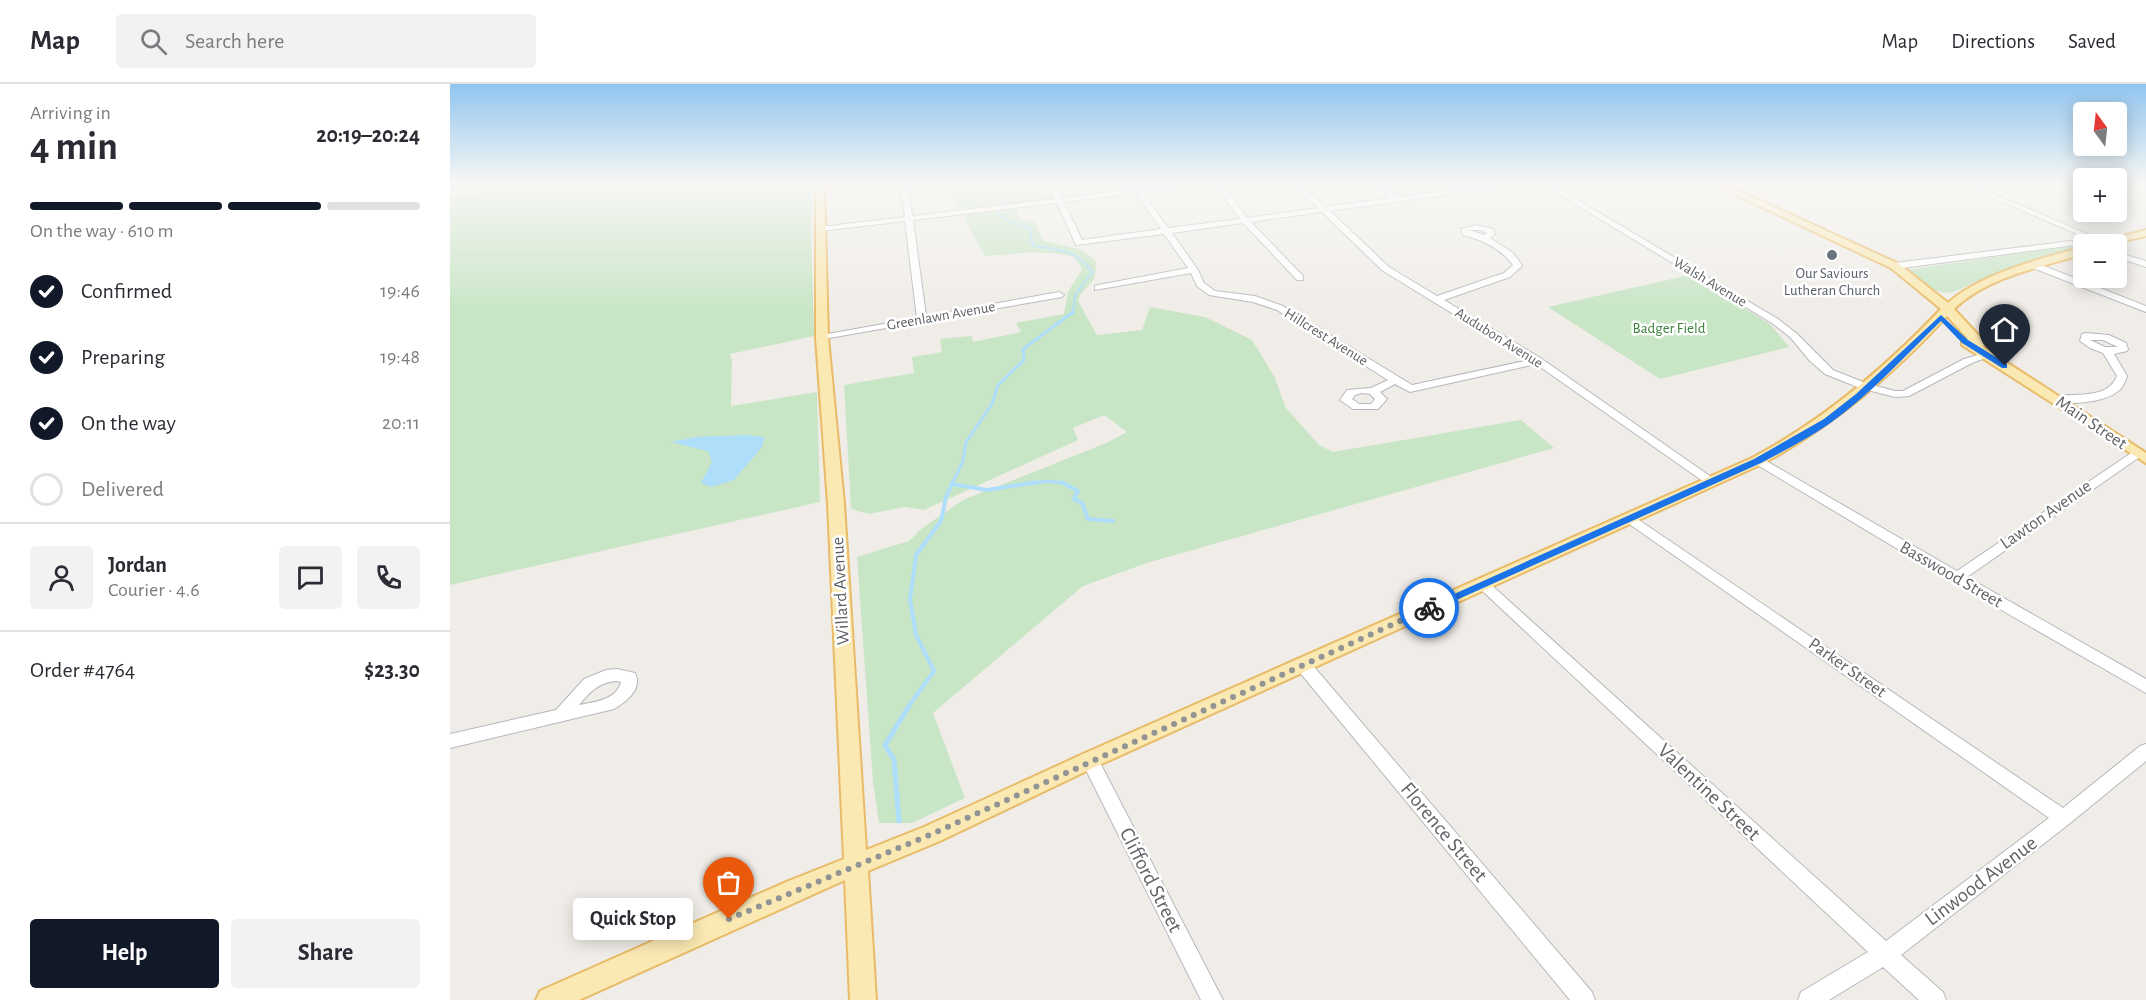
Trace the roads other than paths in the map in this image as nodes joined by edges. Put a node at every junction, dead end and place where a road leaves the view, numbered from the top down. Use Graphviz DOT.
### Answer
graph roads {
  1 [pos="821,226"];
  2 [pos="849,226"];
  3 [pos="909,226"];
  4 [pos="1071,226"];
  5 [pos="1161,226"];
  6 [pos="1203,226"];
  7 [pos="1250,226"];
  8 [pos="1339,226"];
  9 [pos="1616,226"];
  10 [pos="1808,226"];
  11 [pos="2061,226"];
  12 [pos="821,229"];
  13 [pos="1165,231"];
  14 [pos="2146,233"];
  15 [pos="2080,234"];
  16 [pos="1485,238"];
  17 [pos="2127,238"];
  18 [pos="2071,243"];
  19 [pos="2073,254"];
  20 [pos="2127,258"];
  21 [pos="2146,264"];
  22 [pos="1895,266"];
  23 [pos="2036,266"];
  24 [pos="1194,270"];
  25 [pos="1300,278"];
  26 [pos="1098,288"];
  27 [pos="1059,294"];
  28 [pos="1438,299"];
  29 [pos="2146,309"];
  30 [pos="1945,314"];
  31 [pos="922,319"];
  32 [pos="822,338"];
  33 [pos="2108,351"];
  34 [pos="1988,355"];
  35 [pos="1538,361"];
  36 [pos="1395,380"];
  37 [pos="1868,387"];
  38 [pos="1373,391"];
  39 [pos="2056,399"];
  40 [pos="2141,456"];
  41 [pos="1758,461"];
  42 [pos="1711,482"];
  43 [pos="1630,518"];
  44 [pos="1956,578"];
  45 [pos="1482,584"];
  46 [pos="1303,665"];
  47 [pos="2146,687"];
  48 [pos="562,714"];
  49 [pos="450,741"];
  50 [pos="2146,751"];
  51 [pos="1090,760"];
  52 [pos="2064,818"];
  53 [pos="854,866"];
  54 [pos="1885,954"];
  55 [pos="549,1000"];
  56 [pos="863,1000"];
  57 [pos="1212,1000"];
  58 [pos="1584,1000"];
  59 [pos="1809,1000"];
  60 [pos="1935,1000"];
  1 -- 12 [label="main road, Willard Avenue"];
  2 -- 12 [label="street"];
  3 -- 31 [label="street"];
  4 -- 13 [label="street"];
  5 -- 13 [label="street, Hillcrest Avenue"];
  6 -- 13 [label="street"];
  7 -- 25 [label="street"];
  8 -- 28 [label="street, Audubon Avenue"];
  9 -- 37 [label="street, Walsh Avenue"];
  10 -- 22 [label="main road"];
  11 -- 15 [label="street"];
  12 -- 32 [label="main road, Willard Avenue"];
  13 -- 24 [label="street, Hillcrest Avenue"];
  14 -- 17 [label="main road"];
  16 -- 28 [label="street"];
  18 -- 22 [label="street"];
  19 -- 23 [label="main road"];
  20 -- 21 [label="street"];
  22 -- 30 [label="main road, Main Street"];
  23 -- 29 [label="street"];
  23 -- 30 [label="main road"];
  24 -- 26 [label="street"];
  24 -- 36 [label="street, Hillcrest Avenue"];
  27 -- 31 [label="street, Greenlawn Avenue"];
  28 -- 35 [label="street, Audubon Avenue"];
  30 -- 34 [label="main road, Main Street"];
  30 -- 37 [label="main road"];
  31 -- 32 [label="street, Greenlawn Avenue"];
  32 -- 53 [label="main road, Willard Avenue"];
  33 -- 39 [label="street"];
  34 -- 37 [label="street, Walsh Avenue"];
  34 -- 39 [label="main road, Main Street"];
  35 -- 36 [label="street, Hillcrest Avenue"];
  35 -- 42 [label="street, Audubon Avenue"];
  36 -- 38 [label="street, Hillcrest Avenue"];
  37 -- 41 [label="main road"];
  39 -- 40 [label="main road, Main Street"];
  40 -- 44 [label="street, Lawton Avenue"];
  41 -- 42 [label="main road"];
  41 -- 44 [label="street, Basswood Street"];
  42 -- 43 [label="main road"];
  43 -- 45 [label="main road"];
  43 -- 52 [label="street, Parker Street"];
  44 -- 47 [label="street, Basswood Street"];
  45 -- 46 [label="main road"];
  45 -- 54 [label="street, Valentine Street"];
  46 -- 51 [label="main road"];
  46 -- 58 [label="street, Florence Street"];
  48 -- 49 [label="street"];
  50 -- 52 [label="street, Linwood Avenue"];
  51 -- 53 [label="main road"];
  51 -- 57 [label="street, Clifford Street"];
  52 -- 54 [label="street, Linwood Avenue"];
  53 -- 55 [label="main road"];
  53 -- 56 [label="main road, Willard Avenue"];
  54 -- 59 [label="street, Linwood Avenue"];
  54 -- 60 [label="street, Valentine Street"];
}
